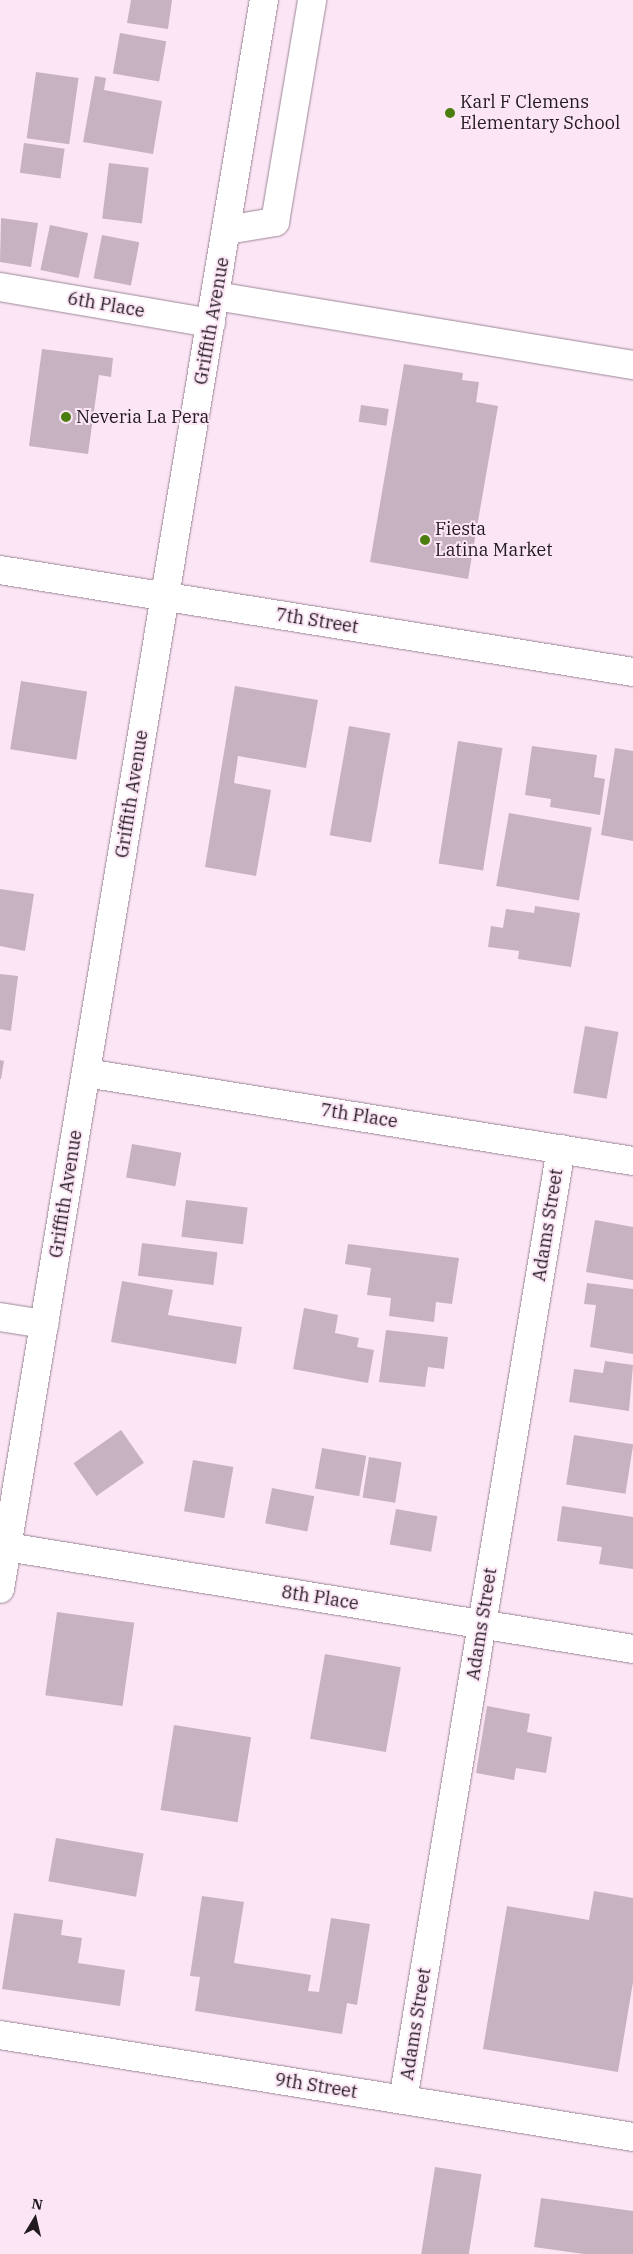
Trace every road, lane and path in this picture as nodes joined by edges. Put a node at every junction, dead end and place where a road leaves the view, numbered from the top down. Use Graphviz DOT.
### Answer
graph roads {
  1 [pos="264,0"];
  2 [pos="312,0"];
  3 [pos="227,230"];
  4 [pos="0,287"];
  5 [pos="216,296"];
  6 [pos="211,323"];
  7 [pos="633,365"];
  8 [pos="0,570"];
  9 [pos="164,596"];
  10 [pos="633,672"];
  11 [pos="86,1072"];
  12 [pos="561,1149"];
  13 [pos="633,1160"];
  14 [pos="0,1317"];
  15 [pos="44,1324"];
  16 [pos="7,1548"];
  17 [pos="0,1589"];
  18 [pos="482,1624"];
  19 [pos="633,1649"];
  20 [pos="0,2035"];
  21 [pos="403,2100"];
  22 [pos="633,2137"];
  1 -- 3 [label="street, Griffith Avenue"];
  2 -- 3 [label="street"];
  3 -- 5 [label="street, Griffith Avenue"];
  4 -- 6 [label="street, 6th Place"];
  5 -- 6 [label="street, Griffith Avenue"];
  5 -- 7 [label="street"];
  6 -- 9 [label="street, Griffith Avenue"];
  8 -- 9 [label="street, 7th Street"];
  9 -- 10 [label="street, 7th Street"];
  9 -- 11 [label="street, Griffith Avenue"];
  11 -- 12 [label="street, 7th Place"];
  11 -- 15 [label="street, Griffith Avenue"];
  12 -- 13 [label="street, 7th Place"];
  12 -- 18 [label="street, Adams Street"];
  14 -- 15 [label="street"];
  15 -- 16 [label="street, Griffith Avenue"];
  16 -- 17 [label="street, Griffith Avenue"];
  16 -- 18 [label="street, 8th Place"];
  18 -- 19 [label="street, 8th Place"];
  18 -- 21 [label="street, Adams Street"];
  20 -- 21 [label="street, 9th Street"];
  21 -- 22 [label="street, 9th Street"];
}
